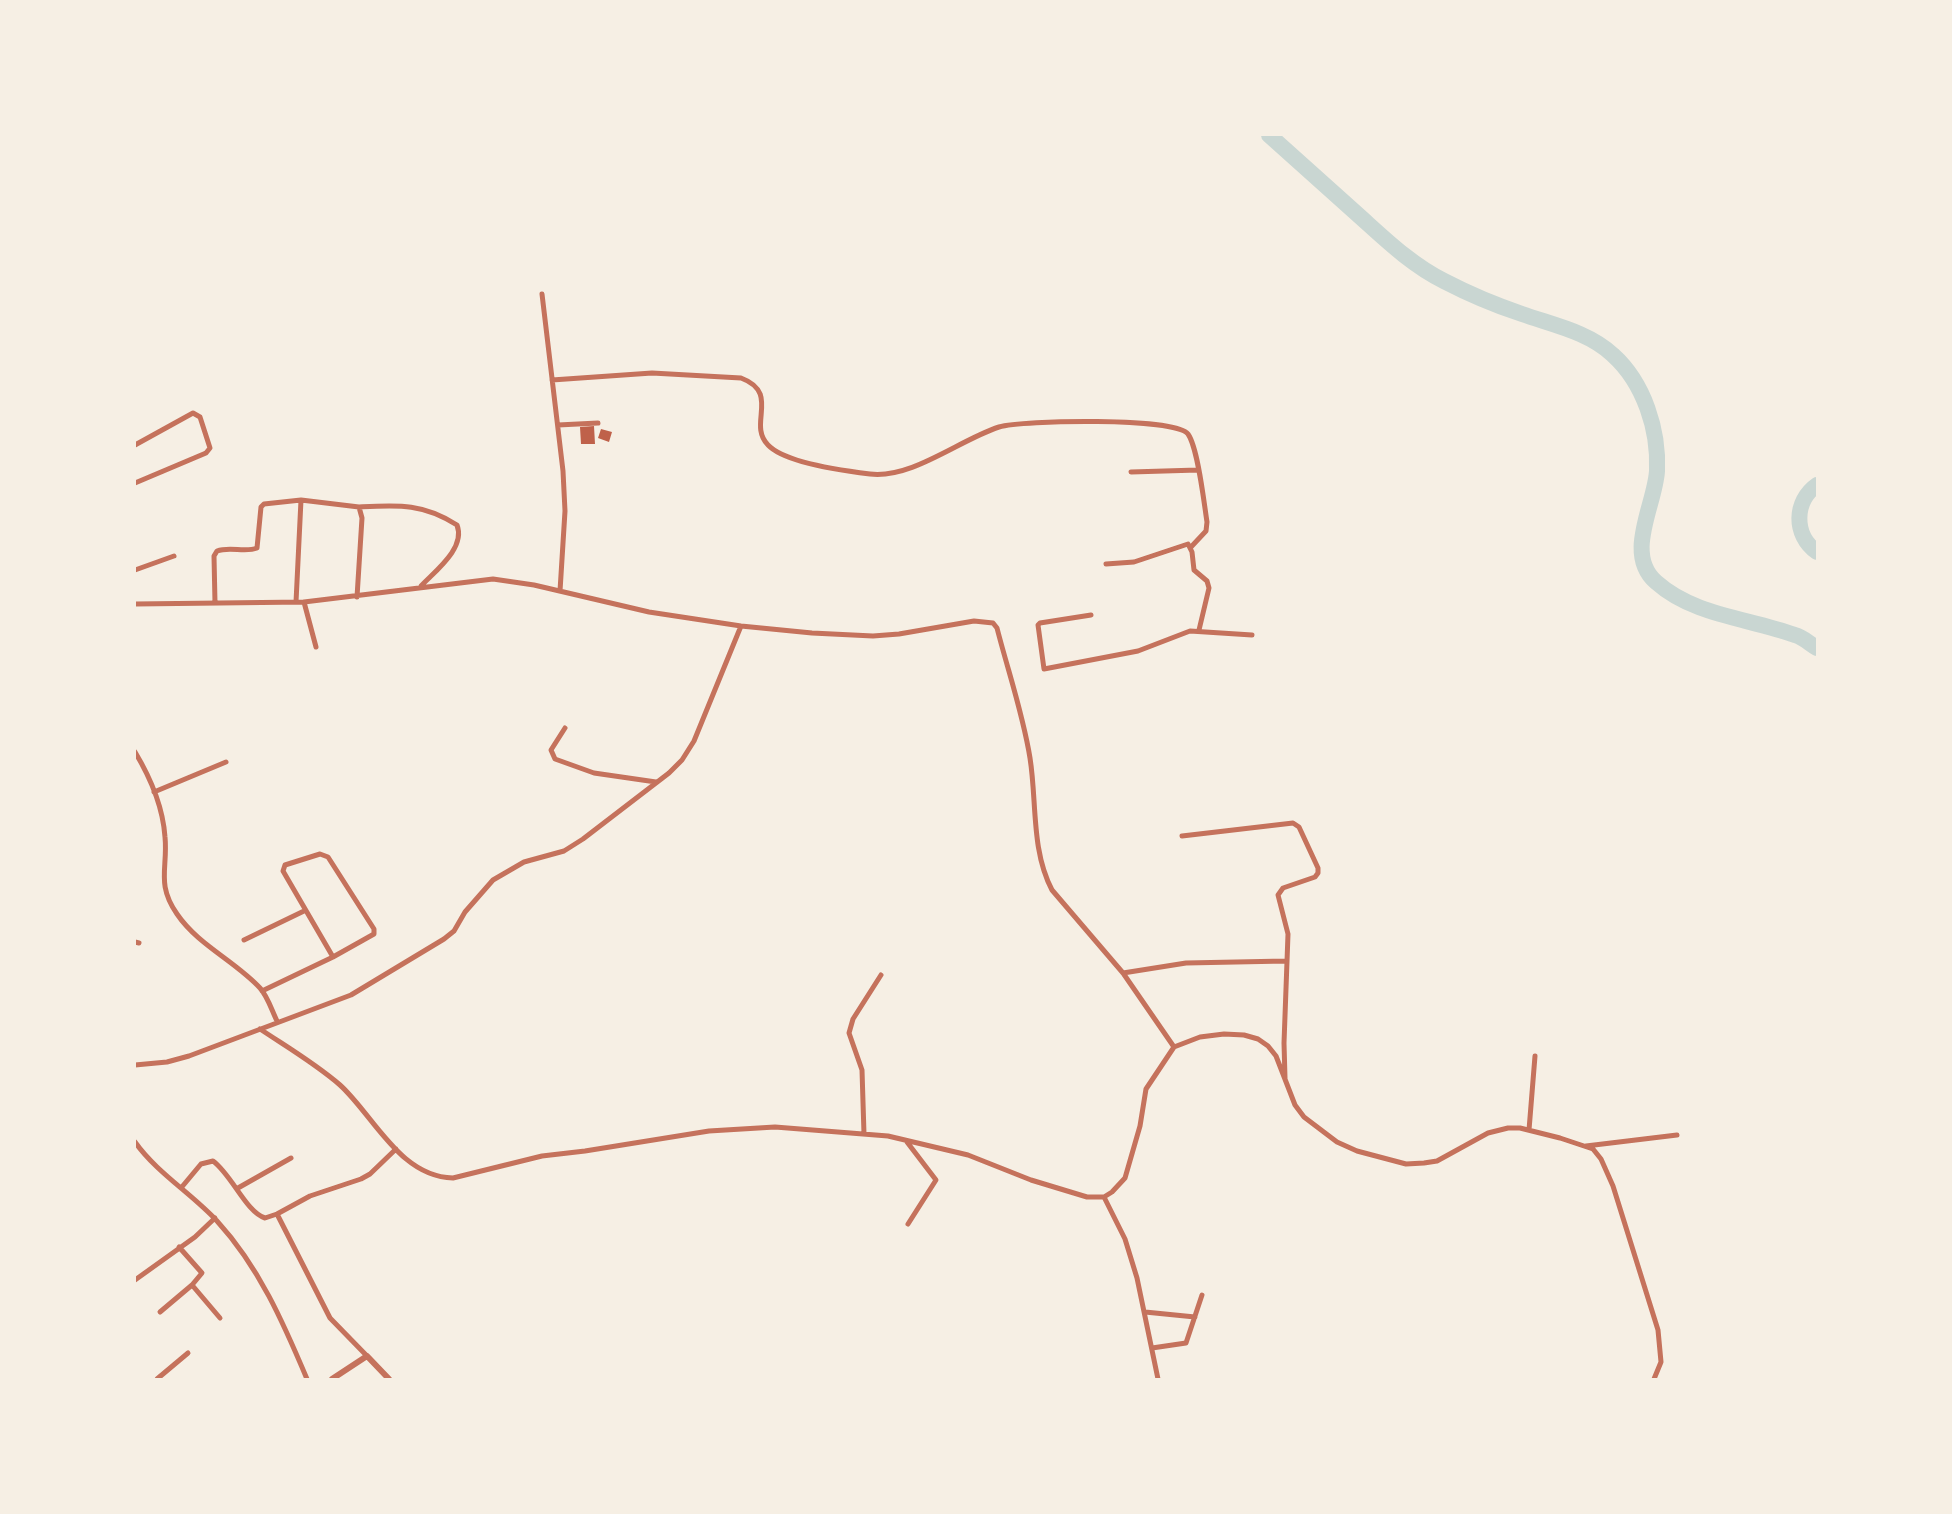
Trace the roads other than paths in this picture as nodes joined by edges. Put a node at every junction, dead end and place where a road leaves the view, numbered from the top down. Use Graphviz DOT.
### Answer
graph roads {
  1 [pos="542,294"];
  2 [pos="552,380"];
  3 [pos="598,423"];
  4 [pos="558,425"];
  5 [pos="135,445"];
  6 [pos="1198,470"];
  7 [pos="1131,472"];
  8 [pos="135,483"];
  9 [pos="301,500"];
  10 [pos="359,508"];
  11 [pos="1191,547"];
  12 [pos="174,556"];
  13 [pos="1106,564"];
  14 [pos="135,570"];
  15 [pos="421,586"];
  16 [pos="561,591"];
  17 [pos="357,597"];
  18 [pos="296,602"];
  19 [pos="304,602"];
  20 [pos="215,603"];
  21 [pos="135,604"];
  22 [pos="1091,615"];
  23 [pos="741,626"];
  24 [pos="1199,630"];
  25 [pos="1252,635"];
  26 [pos="316,647"];
  27 [pos="565,728"];
  28 [pos="135,752"];
  29 [pos="226,762"];
  30 [pos="656,782"];
  31 [pos="154,792"];
  32 [pos="1182,836"];
  33 [pos="304,911"];
  34 [pos="244,940"];
  35 [pos="333,957"];
  36 [pos="1286,961"];
  37 [pos="1123,973"];
  38 [pos="881,975"];
  39 [pos="262,990"];
  40 [pos="277,1021"];
  41 [pos="261,1029"];
  42 [pos="1174,1047"];
  43 [pos="1535,1056"];
  44 [pos="135,1065"];
  45 [pos="1285,1084"];
  46 [pos="1529,1130"];
  47 [pos="864,1135"];
  48 [pos="1677,1135"];
  49 [pos="907,1141"];
  50 [pos="135,1143"];
  51 [pos="1585,1146"];
  52 [pos="396,1149"];
  53 [pos="291,1158"];
  54 [pos="181,1188"];
  55 [pos="238,1188"];
  56 [pos="1104,1197"];
  57 [pos="277,1214"];
  58 [pos="215,1218"];
  59 [pos="908,1224"];
  60 [pos="179,1247"];
  61 [pos="135,1280"];
  62 [pos="192,1284"];
  63 [pos="1202,1295"];
  64 [pos="160,1312"];
  65 [pos="1145,1312"];
  66 [pos="1195,1317"];
  67 [pos="220,1318"];
  68 [pos="1152,1348"];
  69 [pos="188,1353"];
  70 [pos="367,1356"];
  71 [pos="158,1379"];
  72 [pos="307,1379"];
  73 [pos="332,1379"];
  74 [pos="389,1379"];
  75 [pos="1158,1379"];
  76 [pos="1654,1379"];
  1 -- 2 [label="street"];
  2 -- 4 [label="street"];
  2 -- 6 [label="street"];
  3 -- 4 [label="street"];
  4 -- 16 [label="street"];
  5 -- 8 [label="street"];
  6 -- 7 [label="street"];
  6 -- 11 [label="street"];
  9 -- 10 [label="street"];
  9 -- 18 [label="street"];
  9 -- 20 [label="street"];
  10 -- 15 [label="street"];
  10 -- 17 [label="street"];
  11 -- 13 [label="street"];
  11 -- 24 [label="street"];
  12 -- 14 [label="street"];
  15 -- 16 [label="street"];
  15 -- 17 [label="street"];
  16 -- 23 [label="street"];
  17 -- 19 [label="street"];
  18 -- 19 [label="street"];
  18 -- 20 [label="street"];
  19 -- 26 [label="street"];
  20 -- 21 [label="street"];
  22 -- 24 [label="street"];
  23 -- 30 [label="street"];
  23 -- 37 [label="street"];
  24 -- 25 [label="street"];
  27 -- 30 [label="street"];
  28 -- 31 [label="street"];
  29 -- 31 [label="street"];
  30 -- 40 [label="street"];
  31 -- 39 [label="street"];
  32 -- 36 [label="street"];
  33 -- 34 [label="street"];
  33 -- 35 [label="street"];
  33 -- 35 [label="street"];
  35 -- 39 [label="street"];
  36 -- 37 [label="street"];
  36 -- 45 [label="street"];
  37 -- 42 [label="street"];
  38 -- 47 [label="street"];
  39 -- 40 [label="street"];
  40 -- 41 [label="street"];
  41 -- 44 [label="street"];
  41 -- 52 [label="street"];
  42 -- 45 [label="street"];
  42 -- 56 [label="street"];
  43 -- 46 [label="street"];
  45 -- 46 [label="street"];
  46 -- 51 [label="street"];
  47 -- 49 [label="street"];
  47 -- 52 [label="street"];
  48 -- 51 [label="street"];
  49 -- 56 [label="street"];
  49 -- 59 [label="street"];
  50 -- 54 [label="street"];
  51 -- 76 [label="street"];
  52 -- 57 [label="street"];
  53 -- 55 [label="street"];
  54 -- 55 [label="street"];
  54 -- 58 [label="street"];
  55 -- 57 [label="street"];
  56 -- 65 [label="street"];
  57 -- 70 [label="street"];
  58 -- 60 [label="street"];
  58 -- 72 [label="street"];
  60 -- 61 [label="street"];
  60 -- 62 [label="street"];
  62 -- 64 [label="street"];
  62 -- 67 [label="street"];
  63 -- 66 [label="street"];
  65 -- 66 [label="street"];
  65 -- 68 [label="street"];
  66 -- 68 [label="street"];
  68 -- 75 [label="street"];
  69 -- 71 [label="street"];
  70 -- 73 [label="street"];
  70 -- 74 [label="street"];
}
